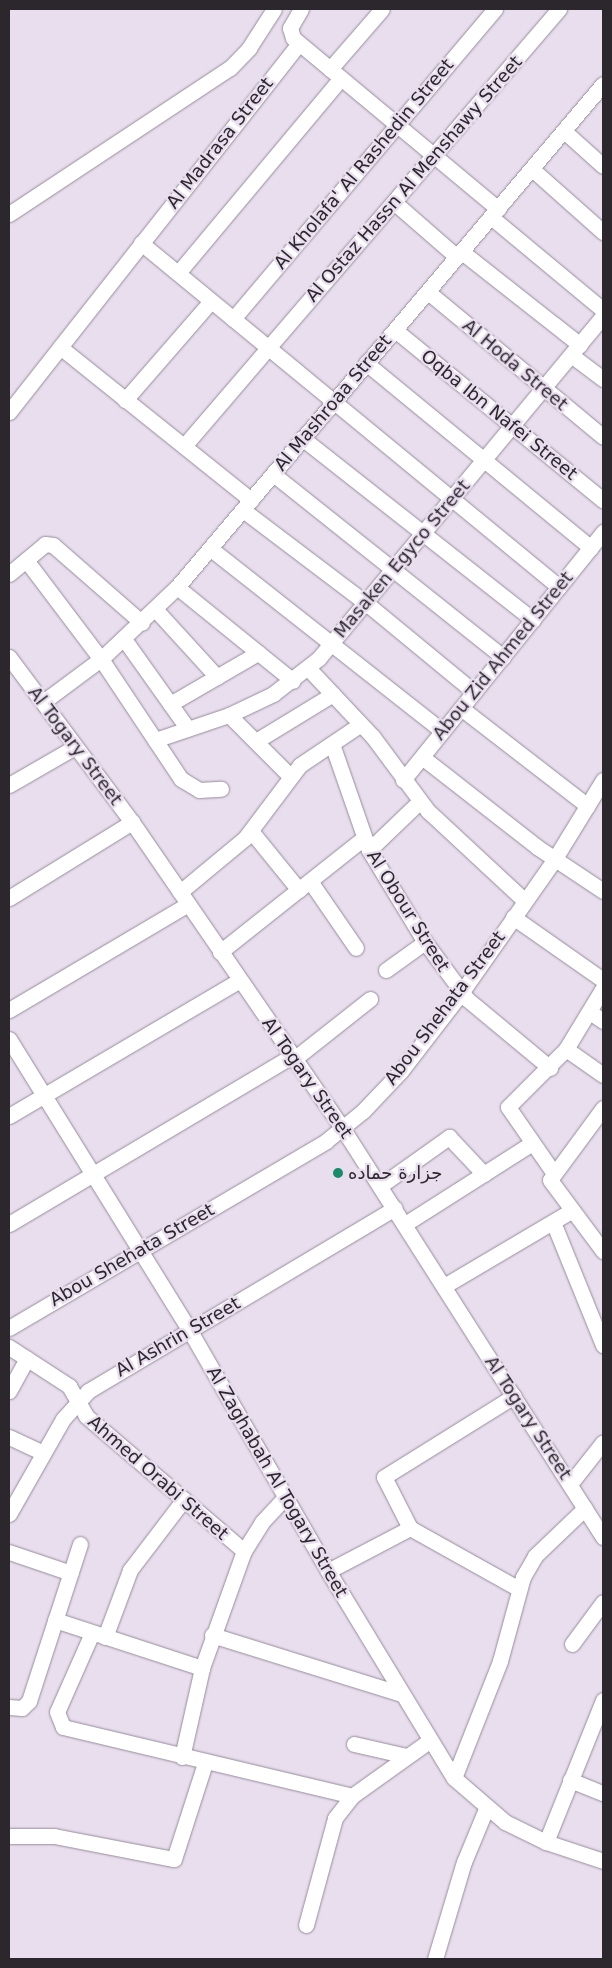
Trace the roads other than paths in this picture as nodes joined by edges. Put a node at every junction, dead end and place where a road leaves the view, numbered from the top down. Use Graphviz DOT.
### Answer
graph roads {
  1 [pos="274,9"];
  2 [pos="301,9"];
  3 [pos="382,9"];
  4 [pos="495,9"];
  5 [pos="559,9"];
  6 [pos="299,43"];
  7 [pos="336,74"];
  8 [pos="603,84"];
  9 [pos="598,100"];
  10 [pos="398,126"];
  11 [pos="564,131"];
  12 [pos="435,157"];
  13 [pos="603,166"];
  14 [pos="532,169"];
  15 [pos="395,203"];
  16 [pos="494,213"];
  17 [pos="9,214"];
  18 [pos="603,232"];
  19 [pos="141,243"];
  20 [pos="459,254"];
  21 [pos="178,273"];
  22 [pos="428,292"];
  23 [pos="211,301"];
  24 [pos="603,310"];
  25 [pos="603,316"];
  26 [pos="234,319"];
  27 [pos="395,330"];
  28 [pos="60,347"];
  29 [pos="269,348"];
  30 [pos="576,350"];
  31 [pos="366,363"];
  32 [pos="603,379"];
  33 [pos="543,390"];
  34 [pos="126,400"];
  35 [pos="333,401"];
  36 [pos="9,412"];
  37 [pos="513,426"];
  38 [pos="603,437"];
  39 [pos="302,438"];
  40 [pos="184,446"];
  41 [pos="484,461"];
  42 [pos="273,474"];
  43 [pos="603,500"];
  44 [pos="450,501"];
  45 [pos="247,505"];
  46 [pos="603,532"];
  47 [pos="422,535"];
  48 [pos="591,548"];
  49 [pos="211,549"];
  50 [pos="26,560"];
  51 [pos="394,569"];
  52 [pos="9,574"];
  53 [pos="177,587"];
  54 [pos="559,587"];
  55 [pos="366,603"];
  56 [pos="155,609"];
  57 [pos="533,620"];
  58 [pos="142,622"];
  59 [pos="124,639"];
  60 [pos="332,644"];
  61 [pos="258,653"];
  62 [pos="9,657"];
  63 [pos="503,657"];
  64 [pos="102,659"];
  65 [pos="308,668"];
  66 [pos="217,677"];
  67 [pos="293,681"];
  68 [pos="474,692"];
  69 [pos="333,694"];
  70 [pos="43,702"];
  71 [pos="170,704"];
  72 [pos="462,708"];
  73 [pos="229,714"];
  74 [pos="361,724"];
  75 [pos="188,728"];
  76 [pos="442,731"];
  77 [pos="155,740"];
  78 [pos="256,742"];
  79 [pos="332,744"];
  80 [pos="75,747"];
  81 [pos="422,757"];
  82 [pos="289,775"];
  83 [pos="403,780"];
  84 [pos="603,780"];
  85 [pos="9,785"];
  86 [pos="221,789"];
  87 [pos="419,802"];
  88 [pos="595,802"];
  89 [pos="132,822"];
  90 [pos="251,831"];
  91 [pos="367,844"];
  92 [pos="554,860"];
  93 [pos="304,886"];
  94 [pos="603,890"];
  95 [pos="9,898"];
  96 [pos="184,898"];
  97 [pos="525,901"];
  98 [pos="513,917"];
  99 [pos="425,942"];
  100 [pos="356,948"];
  101 [pos="220,952"];
  102 [pos="386,970"];
  103 [pos="240,980"];
  104 [pos="603,980"];
  105 [pos="603,988"];
  106 [pos="461,993"];
  107 [pos="370,999"];
  108 [pos="9,1010"];
  109 [pos="590,1012"];
  110 [pos="603,1021"];
  111 [pos="9,1039"];
  112 [pos="566,1049"];
  113 [pos="293,1057"];
  114 [pos="550,1068"];
  115 [pos="603,1075"];
  116 [pos="42,1095"];
  117 [pos="603,1108"];
  118 [pos="9,1116"];
  119 [pos="343,1128"];
  120 [pos="532,1143"];
  121 [pos="553,1172"];
  122 [pos="92,1174"];
  123 [pos="484,1174"];
  124 [pos="380,1186"];
  125 [pos="395,1208"];
  126 [pos="571,1211"];
  127 [pos="554,1222"];
  128 [pos="9,1224"];
  129 [pos="405,1224"];
  130 [pos="602,1248"];
  131 [pos="140,1251"];
  132 [pos="444,1286"];
  133 [pos="9,1328"];
  134 [pos="190,1331"];
  135 [pos="603,1345"];
  136 [pos="9,1347"];
  137 [pos="27,1359"];
  138 [pos="9,1391"];
  139 [pos="514,1396"];
  140 [pos="76,1402"];
  141 [pos="9,1437"];
  142 [pos="603,1442"];
  143 [pos="43,1453"];
  144 [pos="570,1484"];
  145 [pos="285,1497"];
  146 [pos="184,1498"];
  147 [pos="585,1508"];
  148 [pos="9,1514"];
  149 [pos="410,1528"];
  150 [pos="603,1538"];
  151 [pos="80,1544"];
  152 [pos="244,1551"];
  153 [pos="9,1552"];
  154 [pos="328,1571"];
  155 [pos="71,1573"];
  156 [pos="519,1589"];
  157 [pos="603,1602"];
  158 [pos="55,1620"];
  159 [pos="99,1635"];
  160 [pos="212,1635"];
  161 [pos="572,1644"];
  162 [pos="202,1668"];
  163 [pos="401,1694"];
  164 [pos="603,1700"];
  165 [pos="9,1707"];
  166 [pos="428,1740"];
  167 [pos="354,1744"];
  168 [pos="407,1756"];
  169 [pos="182,1757"];
  170 [pos="205,1763"];
  171 [pos="454,1778"];
  172 [pos="570,1780"];
  173 [pos="603,1793"];
  174 [pos="352,1796"];
  175 [pos="486,1809"];
  176 [pos="9,1836"];
  177 [pos="546,1842"];
  178 [pos="603,1861"];
  179 [pos="306,1925"];
  180 [pos="436,1959"];
  1 -- 17 [label="street"];
  2 -- 6 [label="street"];
  3 -- 7 [label="street"];
  4 -- 10 [label="street, Al Kholafa' Al Rashedin Street"];
  5 -- 12 [label="street, Al Ostaz Hassn Al Menshawy Street"];
  6 -- 7 [label="street"];
  6 -- 19 [label="street, Al Madrasa Street"];
  7 -- 10 [label="street"];
  7 -- 21 [label="street"];
  8 -- 9 [label="street, Al Mashroaa Street"];
  9 -- 11 [label="street, Al Mashroaa Street"];
  10 -- 12 [label="street"];
  10 -- 26 [label="street, Al Kholafa' Al Rashedin Street"];
  11 -- 13 [label="street"];
  11 -- 14 [label="street, Al Mashroaa Street"];
  12 -- 15 [label="street, Al Ostaz Hassn Al Menshawy Street"];
  12 -- 16 [label="street"];
  14 -- 16 [label="street, Al Mashroaa Street"];
  14 -- 18 [label="street"];
  15 -- 20 [label="street"];
  15 -- 29 [label="street, Al Ostaz Hassn Al Menshawy Street"];
  16 -- 20 [label="street, Al Mashroaa Street"];
  16 -- 24 [label="street"];
  19 -- 21 [label="street"];
  19 -- 28 [label="street, Al Madrasa Street"];
  20 -- 22 [label="street, Al Mashroaa Street"];
  20 -- 30 [label="street"];
  21 -- 23 [label="street"];
  22 -- 27 [label="street, Al Mashroaa Street"];
  22 -- 33 [label="street, Al Hoda Street"];
  23 -- 26 [label="street"];
  23 -- 34 [label="street"];
  25 -- 30 [label="street, Masaken Egyco Street"];
  26 -- 29 [label="street"];
  27 -- 31 [label="street, Al Mashroaa Street"];
  27 -- 37 [label="street, Oqba Ibn Nafei Street"];
  28 -- 34 [label="street"];
  28 -- 36 [label="street, Al Madrasa Street"];
  29 -- 35 [label="street"];
  29 -- 40 [label="street, Al Ostaz Hassn Al Menshawy Street"];
  30 -- 32 [label="street"];
  30 -- 33 [label="street, Masaken Egyco Street"];
  31 -- 35 [label="street, Al Mashroaa Street"];
  31 -- 41 [label="street"];
  33 -- 37 [label="street, Masaken Egyco Street"];
  33 -- 38 [label="street, Al Hoda Street"];
  34 -- 40 [label="street"];
  35 -- 39 [label="street, Al Mashroaa Street"];
  35 -- 44 [label="street"];
  37 -- 41 [label="street, Masaken Egyco Street"];
  37 -- 43 [label="street, Oqba Ibn Nafei Street"];
  39 -- 42 [label="street, Al Mashroaa Street"];
  39 -- 47 [label="street"];
  40 -- 45 [label="street"];
  41 -- 44 [label="street, Masaken Egyco Street"];
  41 -- 48 [label="street"];
  42 -- 45 [label="street, Al Mashroaa Street"];
  42 -- 51 [label="street"];
  44 -- 47 [label="street, Masaken Egyco Street"];
  44 -- 54 [label="street"];
  45 -- 49 [label="street, Al Mashroaa Street"];
  45 -- 55 [label="street"];
  46 -- 48 [label="street, Abou Zid Ahmed Street"];
  47 -- 51 [label="street, Masaken Egyco Street"];
  47 -- 57 [label="street"];
  48 -- 54 [label="street, Abou Zid Ahmed Street"];
  49 -- 53 [label="street, Al Mashroaa Street"];
  49 -- 60 [label="street"];
  50 -- 52 [label="street"];
  50 -- 58 [label="street"];
  50 -- 64 [label="street"];
  51 -- 55 [label="street, Masaken Egyco Street"];
  51 -- 63 [label="street"];
  53 -- 56 [label="street, Al Mashroaa Street"];
  53 -- 61 [label="street"];
  54 -- 57 [label="street, Abou Zid Ahmed Street"];
  55 -- 60 [label="street, Masaken Egyco Street"];
  55 -- 68 [label="street"];
  56 -- 58 [label="street, Al Mashroaa Street"];
  56 -- 66 [label="street"];
  57 -- 63 [label="street, Abou Zid Ahmed Street"];
  58 -- 59 [label="street, Al Mashroaa Street"];
  59 -- 64 [label="street, Al Mashroaa Street"];
  59 -- 71 [label="street"];
  60 -- 65 [label="street, Masaken Egyco Street"];
  60 -- 76 [label="street"];
  61 -- 66 [label="street"];
  61 -- 67 [label="street"];
  62 -- 70 [label="street, Al Togary Street"];
  63 -- 68 [label="street, Abou Zid Ahmed Street"];
  64 -- 70 [label="street, Al Mashroaa Street"];
  64 -- 77 [label="street"];
  65 -- 67 [label="street, Masaken Egyco Street"];
  65 -- 69 [label="street"];
  66 -- 71 [label="street"];
  67 -- 73 [label="street, Masaken Egyco Street"];
  68 -- 72 [label="street, Abou Zid Ahmed Street"];
  69 -- 74 [label="street"];
  69 -- 78 [label="street"];
  70 -- 80 [label="street, Al Togary Street"];
  71 -- 75 [label="street"];
  72 -- 76 [label="street, Abou Zid Ahmed Street"];
  72 -- 88 [label="street"];
  73 -- 75 [label="street, Masaken Egyco Street"];
  73 -- 78 [label="street"];
  74 -- 79 [label="street"];
  74 -- 83 [label="street"];
  75 -- 77 [label="street, Masaken Egyco Street"];
  76 -- 81 [label="street, Abou Zid Ahmed Street"];
  77 -- 86 [label="street"];
  78 -- 82 [label="street"];
  79 -- 82 [label="street"];
  79 -- 91 [label="street, Al Obour Street"];
  80 -- 85 [label="street"];
  80 -- 89 [label="street, Al Togary Street"];
  81 -- 83 [label="street, Abou Zid Ahmed Street"];
  81 -- 92 [label="street"];
  82 -- 90 [label="street"];
  83 -- 87 [label="street"];
  84 -- 88 [label="street, Abou Shehata Street"];
  87 -- 91 [label="street"];
  87 -- 97 [label="street"];
  88 -- 92 [label="street, Abou Shehata Street"];
  89 -- 95 [label="street"];
  89 -- 96 [label="street, Al Togary Street"];
  90 -- 93 [label="street"];
  90 -- 96 [label="street"];
  91 -- 93 [label="street"];
  91 -- 99 [label="street, Al Obour Street"];
  92 -- 94 [label="street"];
  92 -- 97 [label="street, Abou Shehata Street"];
  93 -- 100 [label="street"];
  93 -- 101 [label="street"];
  96 -- 101 [label="street, Al Togary Street"];
  96 -- 108 [label="street"];
  97 -- 98 [label="street, Abou Shehata Street"];
  98 -- 104 [label="street"];
  98 -- 106 [label="street, Abou Shehata Street"];
  99 -- 102 [label="street"];
  99 -- 106 [label="street, Al Obour Street"];
  101 -- 103 [label="street, Al Togary Street"];
  103 -- 113 [label="street, Al Togary Street"];
  103 -- 116 [label="street"];
  105 -- 109 [label="street"];
  106 -- 114 [label="street, Al Obour Street"];
  106 -- 119 [label="street, Abou Shehata Street"];
  107 -- 113 [label="street"];
  109 -- 110 [label="street"];
  109 -- 112 [label="street"];
  111 -- 116 [label="street, Al Zaghabah Al Togary Street"];
  112 -- 114 [label="street"];
  112 -- 115 [label="street"];
  113 -- 119 [label="street, Al Togary Street"];
  113 -- 122 [label="street"];
  114 -- 120 [label="street"];
  116 -- 118 [label="street"];
  116 -- 122 [label="street, Al Zaghabah Al Togary Street"];
  117 -- 121 [label="street"];
  119 -- 124 [label="street, Al Togary Street"];
  119 -- 131 [label="street, Abou Shehata Street"];
  120 -- 121 [label="street"];
  120 -- 123 [label="street"];
  121 -- 126 [label="street"];
  122 -- 128 [label="street"];
  122 -- 131 [label="street, Al Zaghabah Al Togary Street"];
  123 -- 124 [label="street"];
  123 -- 129 [label="street"];
  124 -- 125 [label="street, Al Togary Street"];
  125 -- 129 [label="street, Al Togary Street"];
  125 -- 134 [label="street, Al Ashrin Street"];
  126 -- 127 [label="street"];
  126 -- 130 [label="street"];
  127 -- 132 [label="street"];
  127 -- 135 [label="street"];
  129 -- 132 [label="street, Al Togary Street"];
  131 -- 133 [label="street, Abou Shehata Street"];
  131 -- 134 [label="street, Al Zaghabah Al Togary Street"];
  132 -- 139 [label="street, Al Togary Street"];
  134 -- 140 [label="street, Al Ashrin Street"];
  134 -- 145 [label="street, Al Zaghabah Al Togary Street"];
  136 -- 137 [label="street, Ahmed Orabi Street"];
  137 -- 138 [label="street"];
  137 -- 140 [label="street, Ahmed Orabi Street"];
  139 -- 144 [label="street, Al Togary Street"];
  139 -- 149 [label="street"];
  140 -- 143 [label="street, Al Ashrin Street"];
  140 -- 146 [label="street, Ahmed Orabi Street"];
  141 -- 143 [label="street"];
  142 -- 144 [label="street"];
  143 -- 148 [label="street, Al Ashrin Street"];
  144 -- 147 [label="street, Al Togary Street"];
  145 -- 152 [label="street"];
  145 -- 154 [label="street, Al Zaghabah Al Togary Street"];
  146 -- 152 [label="street, Ahmed Orabi Street"];
  146 -- 159 [label="street"];
  147 -- 150 [label="street, Al Togary Street"];
  147 -- 156 [label="street"];
  149 -- 154 [label="street"];
  149 -- 156 [label="street"];
  151 -- 155 [label="street"];
  152 -- 160 [label="street"];
  153 -- 155 [label="street"];
  154 -- 163 [label="street, Al Zaghabah Al Togary Street"];
  155 -- 158 [label="street"];
  156 -- 171 [label="street"];
  157 -- 161 [label="street"];
  158 -- 159 [label="street"];
  158 -- 165 [label="street"];
  159 -- 162 [label="street"];
  159 -- 169 [label="street"];
  160 -- 162 [label="street"];
  160 -- 163 [label="street"];
  162 -- 169 [label="street"];
  163 -- 166 [label="street, Al Zaghabah Al Togary Street"];
  164 -- 172 [label="street"];
  166 -- 168 [label="street"];
  166 -- 171 [label="street, Al Zaghabah Al Togary Street"];
  167 -- 168 [label="street"];
  168 -- 174 [label="street"];
  169 -- 170 [label="street"];
  170 -- 174 [label="street"];
  170 -- 176 [label="street"];
  171 -- 175 [label="street, Al Zaghabah Al Togary Street"];
  172 -- 173 [label="street"];
  172 -- 177 [label="street"];
  174 -- 179 [label="street"];
  175 -- 177 [label="street, Al Zaghabah Al Togary Street"];
  175 -- 180 [label="street"];
  177 -- 178 [label="street, Al Zaghabah Al Togary Street"];
}
